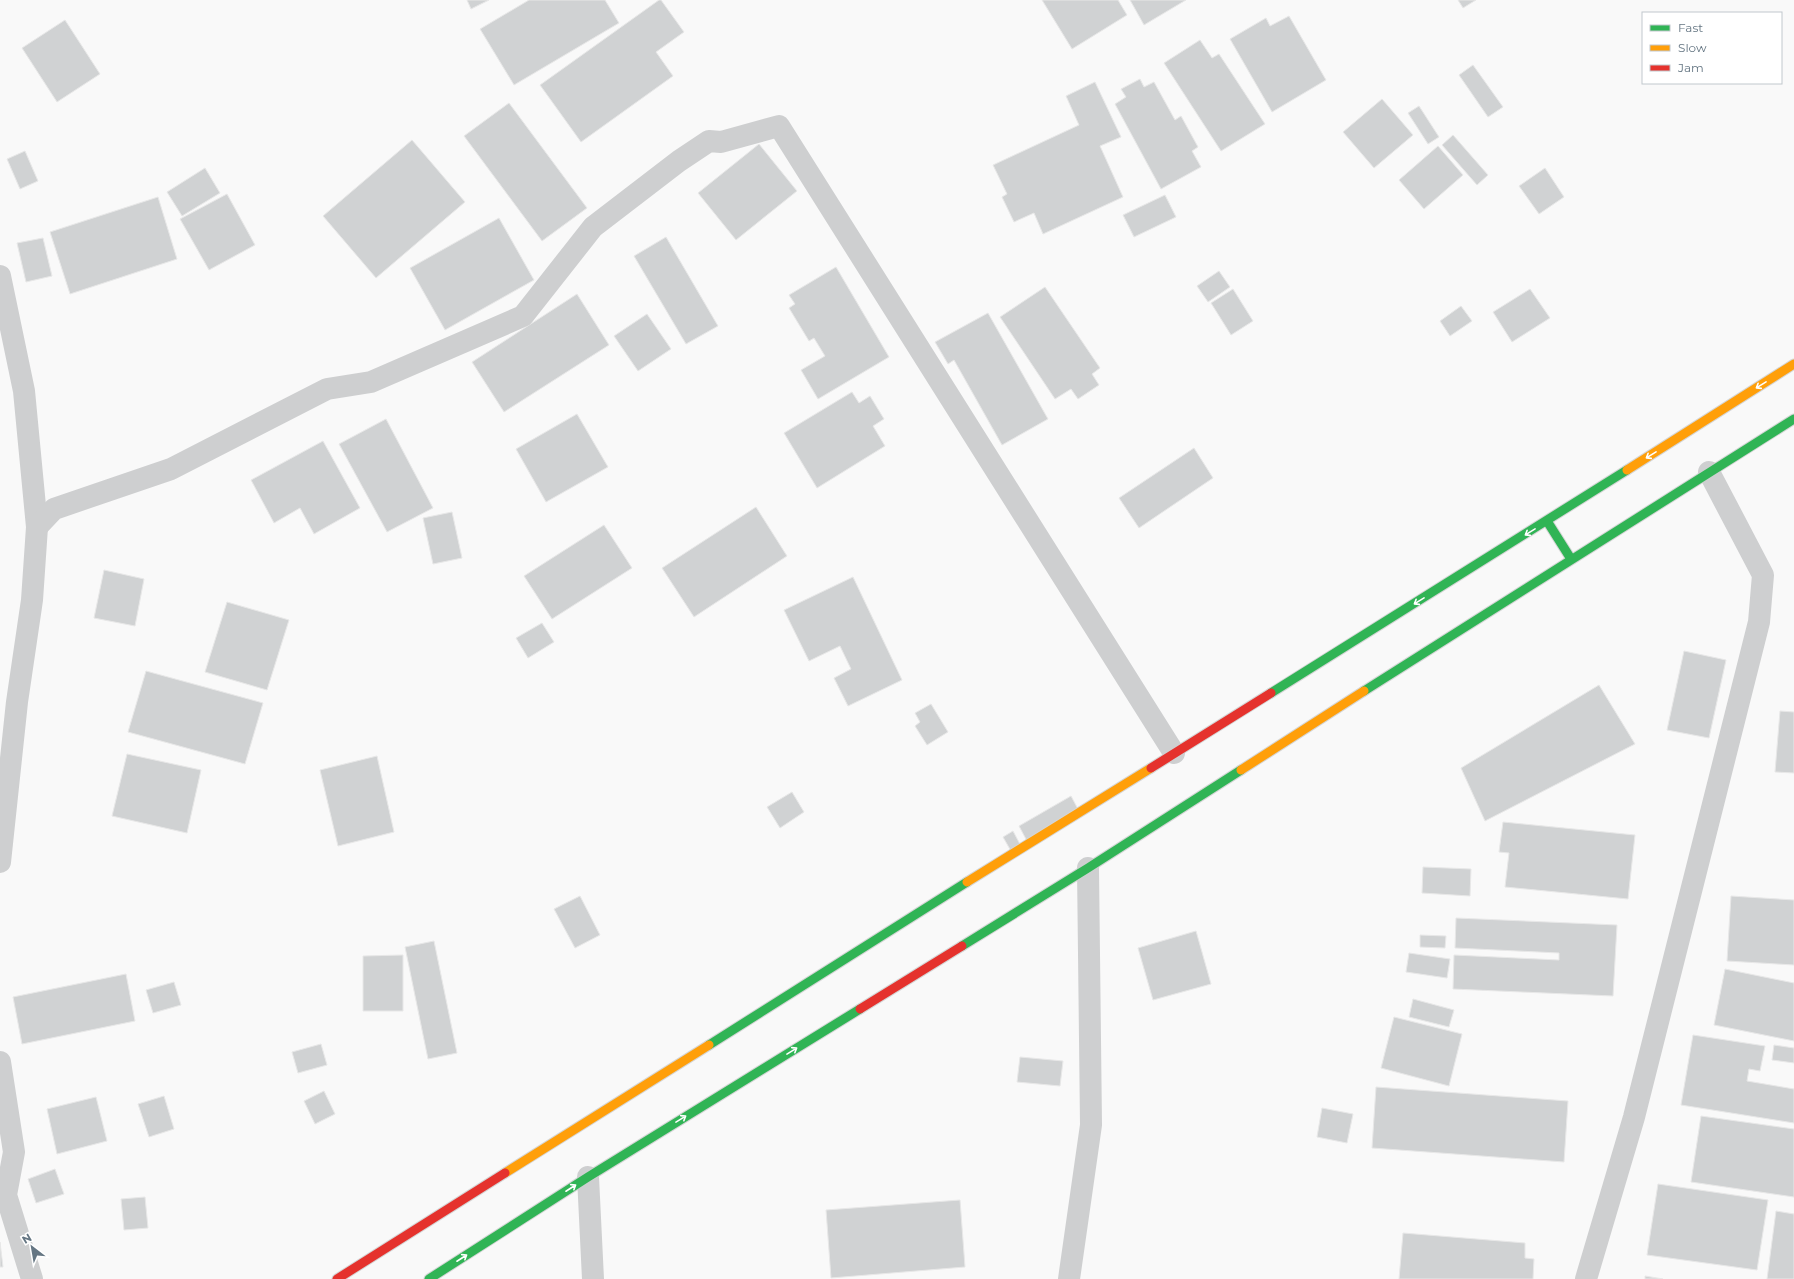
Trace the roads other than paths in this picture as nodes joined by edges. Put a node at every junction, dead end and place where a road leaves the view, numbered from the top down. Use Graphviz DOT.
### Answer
graph roads {
  1 [pos="0,276"];
  2 [pos="1794,364"];
  3 [pos="1794,419"];
  4 [pos="1709,472"];
  5 [pos="1547,521"];
  6 [pos="37,527"];
  7 [pos="1571,559"];
  8 [pos="1174,753"];
  9 [pos="0,862"];
  10 [pos="1088,868"];
  11 [pos="0,1062"];
  12 [pos="588,1177"];
  13 [pos="3,1196"];
  14 [pos="32,1279"];
  15 [pos="337,1279"];
  16 [pos="429,1279"];
  17 [pos="593,1279"];
  18 [pos="1069,1279"];
  19 [pos="1586,1279"];
  1 -- 6 [label="street"];
  2 -- 5 [label="highway, one-way"];
  3 -- 4 [label="highway"];
  4 -- 7 [label="highway"];
  4 -- 19 [label="street"];
  5 -- 7 [label="highway"];
  5 -- 8 [label="highway, one-way"];
  6 -- 8 [label="street"];
  6 -- 9 [label="street"];
  7 -- 10 [label="highway"];
  8 -- 15 [label="highway"];
  12 -- 10 [label="highway, one-way"];
  10 -- 18 [label="street"];
  11 -- 13 [label="street"];
  16 -- 12 [label="highway, one-way"];
  12 -- 17 [label="street"];
  13 -- 14 [label="street"];
}
